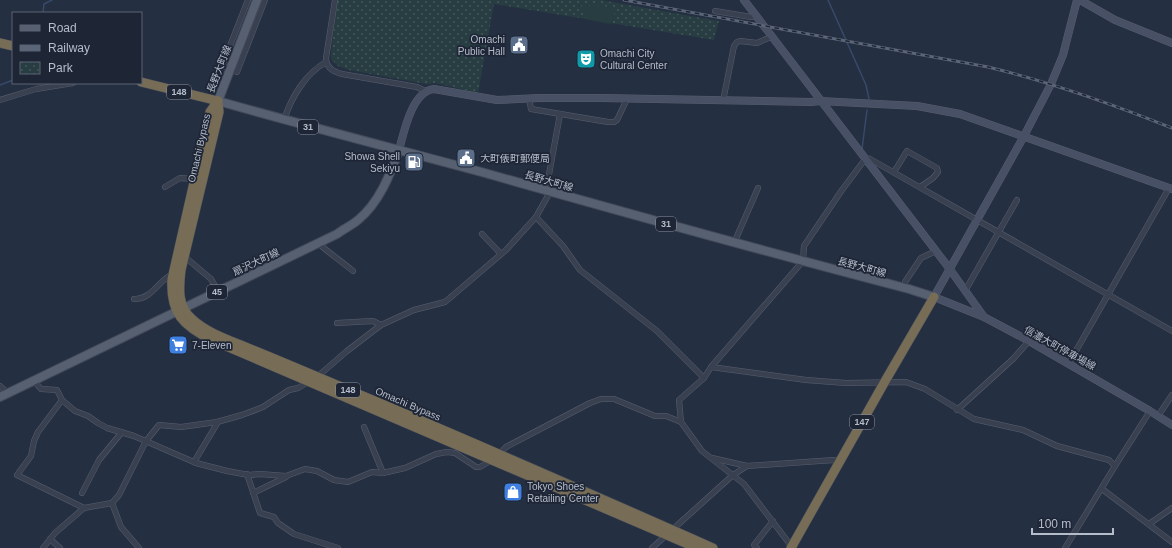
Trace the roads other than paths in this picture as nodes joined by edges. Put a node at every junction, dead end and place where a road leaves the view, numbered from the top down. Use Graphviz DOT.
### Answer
graph roads {
  1 [pos="248,0"];
  2 [pos="257,0"];
  3 [pos="265,0"];
  4 [pos="335,0"];
  5 [pos="744,0"];
  6 [pos="1077,0"];
  7 [pos="1080,0"];
  8 [pos="714,10"];
  9 [pos="756,16"];
  10 [pos="771,36"];
  11 [pos="0,43"];
  12 [pos="1172,43"];
  13 [pos="12,46"];
  14 [pos="326,62"];
  15 [pos="230,70"];
  16 [pos="142,82"];
  17 [pos="67,84"];
  18 [pos="425,91"];
  19 [pos="529,98"];
  20 [pos="627,99"];
  21 [pos="0,100"];
  22 [pos="218,101"];
  23 [pos="723,101"];
  24 [pos="820,101"];
  25 [pos="560,114"];
  26 [pos="284,120"];
  27 [pos="1024,136"];
  28 [pos="399,150"];
  29 [pos="866,158"];
  30 [pos="894,172"];
  31 [pos="195,179"];
  32 [pos="165,187"];
  33 [pos="920,187"];
  34 [pos="758,188"];
  35 [pos="1171,188"];
  36 [pos="548,192"];
  37 [pos="1016,200"];
  38 [pos="536,217"];
  39 [pos="978,219"];
  40 [pos="999,232"];
  41 [pos="482,234"];
  42 [pos="318,243"];
  43 [pos="734,243"];
  44 [pos="936,251"];
  45 [pos="501,254"];
  46 [pos="185,257"];
  47 [pos="803,261"];
  48 [pos="949,268"];
  49 [pos="353,271"];
  50 [pos="173,274"];
  51 [pos="905,282"];
  52 [pos="218,291"];
  53 [pos="965,291"];
  54 [pos="1108,294"];
  55 [pos="934,298"];
  56 [pos="134,299"];
  57 [pos="180,310"];
  58 [pos="984,317"];
  59 [pos="337,323"];
  60 [pos="381,325"];
  61 [pos="1172,331"];
  62 [pos="1029,341"];
  63 [pos="1069,364"];
  64 [pos="711,366"];
  65 [pos="704,378"];
  66 [pos="314,379"];
  67 [pos="34,381"];
  68 [pos="884,383"];
  69 [pos="0,386"];
  70 [pos="4,395"];
  71 [pos="1172,395"];
  72 [pos="62,400"];
  73 [pos="957,410"];
  74 [pos="1150,411"];
  75 [pos="1158,416"];
  76 [pos="218,422"];
  77 [pos="681,422"];
  78 [pos="1172,425"];
  79 [pos="364,427"];
  80 [pos="122,432"];
  81 [pos="146,441"];
  82 [pos="495,457"];
  83 [pos="711,458"];
  84 [pos="841,461"];
  85 [pos="194,462"];
  86 [pos="746,466"];
  87 [pos="1115,466"];
  88 [pos="384,473"];
  89 [pos="247,474"];
  90 [pos="286,476"];
  91 [pos="733,476"];
  92 [pos="1102,489"];
  93 [pos="82,493"];
  94 [pos="253,493"];
  95 [pos="112,503"];
  96 [pos="84,508"];
  97 [pos="1172,508"];
  98 [pos="773,521"];
  99 [pos="1149,524"];
  100 [pos="669,533"];
  101 [pos="50,539"];
  102 [pos="1172,542"];
  103 [pos="43,548"];
  104 [pos="60,548"];
  105 [pos="140,548"];
  106 [pos="338,548"];
  107 [pos="652,548"];
  108 [pos="697,548"];
  109 [pos="713,548"];
  110 [pos="756,548"];
  111 [pos="792,548"];
  112 [pos="1065,548"];
  1 -- 15 [label="street"];
  2 -- 15 [label="main road, 長野大町線"];
  3 -- 15 [label="street"];
  4 -- 14 [label="street"];
  5 -- 9 [label="street"];
  6 -- 27 [label="street"];
  7 -- 12 [label="street"];
  8 -- 9 [label="street"];
  9 -- 10 [label="street"];
  10 -- 23 [label="street"];
  10 -- 24 [label="street"];
  11 -- 13 [label="highway"];
  14 -- 18 [label="street"];
  14 -- 26 [label="street"];
  15 -- 22 [label="main road, 長野大町線"];
  16 -- 22 [label="highway, 148"];
  17 -- 21 [label="street"];
  18 -- 19 [label="street"];
  18 -- 28 [label="street"];
  19 -- 20 [label="street"];
  19 -- 25 [label="street"];
  20 -- 23 [label="street"];
  20 -- 25 [label="street"];
  22 -- 26 [label="main road, 長野大町線 / 31"];
  22 -- 31 [label="highway, Omachi Bypass / 148"];
  22 -- 46 [label="highway, Omachi Bypass / 148"];
  23 -- 24 [label="street"];
  24 -- 27 [label="street"];
  24 -- 29 [label="street"];
  25 -- 36 [label="street"];
  26 -- 28 [label="main road, 長野大町線 / 31"];
  27 -- 35 [label="street"];
  27 -- 39 [label="street"];
  28 -- 36 [label="main road, 長野大町線 / 31"];
  28 -- 42 [label="main road, 扇沢大町線 / 45"];
  29 -- 30 [label="street"];
  29 -- 44 [label="street"];
  29 -- 47 [label="street"];
  30 -- 33 [label="street"];
  30 -- 33 [label="street"];
  31 -- 32 [label="street"];
  31 -- 50 [label="highway, Omachi Bypass / 148"];
  33 -- 39 [label="street"];
  34 -- 43 [label="street"];
  35 -- 54 [label="street"];
  36 -- 38 [label="street"];
  36 -- 43 [label="main road, 長野大町線 / 31"];
  37 -- 40 [label="street"];
  38 -- 45 [label="street"];
  38 -- 65 [label="street"];
  39 -- 40 [label="street"];
  39 -- 48 [label="street"];
  40 -- 53 [label="street"];
  40 -- 54 [label="street"];
  41 -- 45 [label="street"];
  42 -- 49 [label="street"];
  42 -- 52 [label="main road, 扇沢大町線 / 45"];
  43 -- 47 [label="main road, 長野大町線 / 31"];
  44 -- 48 [label="street"];
  44 -- 51 [label="street"];
  45 -- 60 [label="street"];
  46 -- 52 [label="street"];
  46 -- 57 [label="highway, Omachi Bypass / 148"];
  47 -- 55 [label="main road, 長野大町線 / 31"];
  47 -- 64 [label="street"];
  48 -- 53 [label="street"];
  48 -- 55 [label="street"];
  50 -- 56 [label="street"];
  50 -- 57 [label="highway, Omachi Bypass / 148"];
  52 -- 57 [label="main road, 扇沢大町線 / 45"];
  53 -- 58 [label="street"];
  54 -- 61 [label="street"];
  54 -- 63 [label="street"];
  55 -- 58 [label="street, 信濃大町停車場線"];
  55 -- 68 [label="highway, 147"];
  57 -- 66 [label="highway, Omachi Bypass / 148"];
  57 -- 67 [label="main road, 扇沢大町線 / 45"];
  58 -- 62 [label="street, 信濃大町停車場線"];
  59 -- 60 [label="street"];
  60 -- 66 [label="street"];
  62 -- 63 [label="street, 信濃大町停車場線"];
  62 -- 73 [label="street"];
  63 -- 74 [label="street, 信濃大町停車場線"];
  64 -- 65 [label="street"];
  64 -- 68 [label="street"];
  65 -- 77 [label="street"];
  66 -- 76 [label="street"];
  66 -- 82 [label="highway, Omachi Bypass / 148"];
  67 -- 70 [label="main road, 扇沢大町線 / 45"];
  67 -- 72 [label="street"];
  68 -- 73 [label="street"];
  68 -- 84 [label="highway, 147"];
  69 -- 70 [label="street"];
  71 -- 75 [label="street"];
  72 -- 80 [label="street"];
  72 -- 96 [label="street"];
  73 -- 87 [label="street"];
  74 -- 75 [label="street, 信濃大町停車場線"];
  74 -- 87 [label="street"];
  75 -- 78 [label="street, 信濃大町停車場線"];
  76 -- 81 [label="street"];
  76 -- 85 [label="street"];
  77 -- 82 [label="street"];
  77 -- 83 [label="street"];
  79 -- 88 [label="street"];
  80 -- 81 [label="street"];
  80 -- 93 [label="street"];
  81 -- 85 [label="street"];
  81 -- 95 [label="street"];
  82 -- 88 [label="street"];
  82 -- 100 [label="highway, Omachi Bypass / 148"];
  83 -- 86 [label="street"];
  83 -- 91 [label="street"];
  84 -- 86 [label="street"];
  84 -- 111 [label="highway, 147"];
  85 -- 89 [label="street"];
  86 -- 91 [label="street"];
  87 -- 92 [label="street"];
  88 -- 90 [label="street"];
  89 -- 90 [label="street"];
  89 -- 94 [label="street"];
  90 -- 94 [label="street"];
  91 -- 98 [label="street"];
  91 -- 100 [label="street"];
  92 -- 99 [label="street"];
  92 -- 112 [label="street"];
  94 -- 106 [label="street"];
  95 -- 96 [label="street"];
  95 -- 105 [label="street"];
  96 -- 101 [label="street"];
  97 -- 99 [label="street"];
  98 -- 110 [label="street"];
  98 -- 111 [label="street"];
  99 -- 102 [label="street"];
  100 -- 107 [label="street"];
  100 -- 108 [label="highway, Omachi Bypass / 148"];
  100 -- 109 [label="highway, Omachi Bypass / 148"];
  101 -- 103 [label="street"];
  101 -- 104 [label="street"];
}
